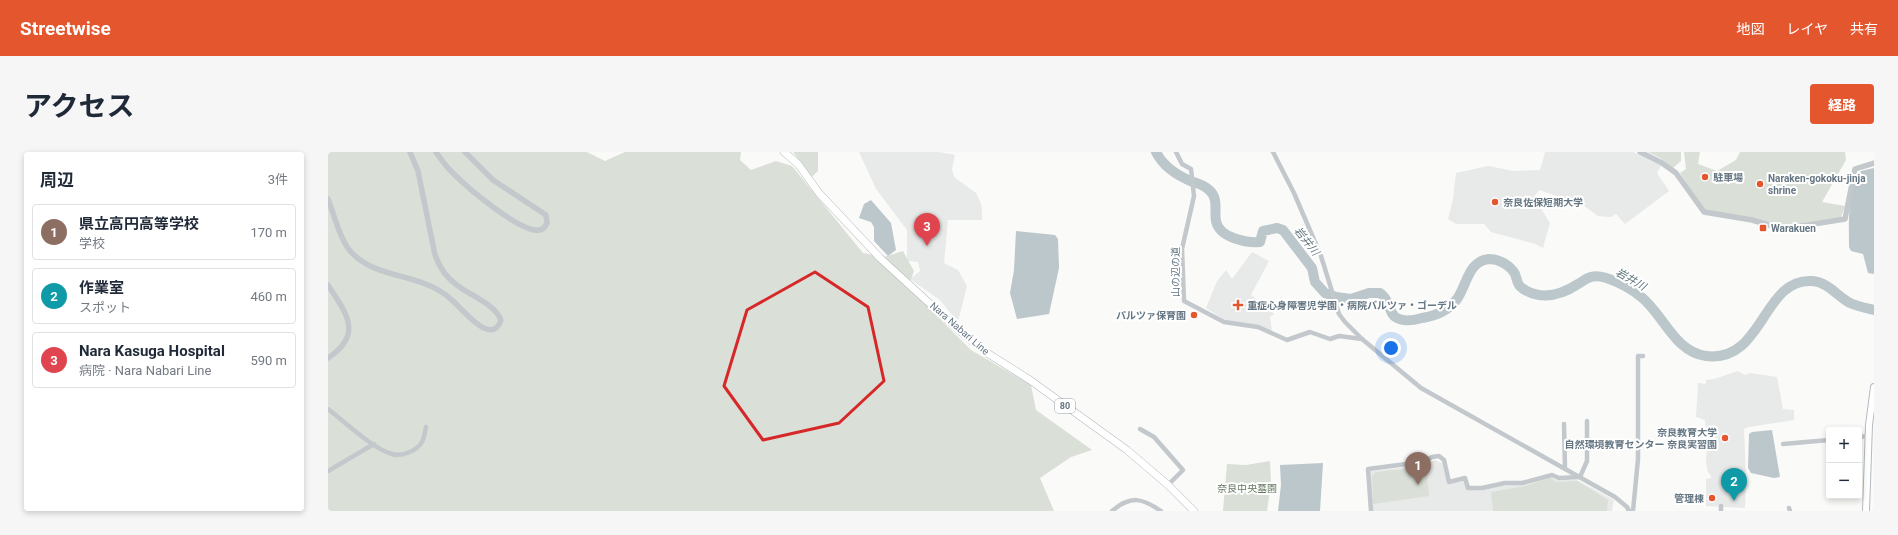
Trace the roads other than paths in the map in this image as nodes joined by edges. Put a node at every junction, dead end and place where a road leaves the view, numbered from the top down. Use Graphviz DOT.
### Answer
graph roads {
  1 [pos="410,152"];
  2 [pos="436,152"];
  3 [pos="465,152"];
  4 [pos="784,152"];
  5 [pos="1176,152"];
  6 [pos="1273,152"];
  7 [pos="1640,152"];
  8 [pos="1874,163"];
  9 [pos="328,199"];
  10 [pos="328,285"];
  11 [pos="1362,339"];
  12 [pos="1643,356"];
  13 [pos="328,358"];
  14 [pos="1874,387"];
  15 [pos="1872,407"];
  16 [pos="328,409"];
  17 [pos="1587,421"];
  18 [pos="1564,424"];
  19 [pos="426,427"];
  20 [pos="1140,429"];
  21 [pos="1868,436"];
  22 [pos="1862,437"];
  23 [pos="1826,440"];
  24 [pos="374,444"];
  25 [pos="1782,444"];
  26 [pos="1565,469"];
  27 [pos="328,471"];
  28 [pos="1580,477"];
  29 [pos="1168,485"];
  30 [pos="1112,511"];
  31 [pos="1161,511"];
  32 [pos="1194,511"];
  33 [pos="1371,511"];
  34 [pos="1629,511"];
  35 [pos="1634,511"];
  36 [pos="1866,511"];
  1 -- 9 [label="street"];
  2 -- 3 [label="street"];
  4 -- 29 [label="main road, Nara Nabari Line / 80"];
  5 -- 11 [label="street, 山の辺の道"];
  6 -- 11 [label="street"];
  7 -- 8 [label="street"];
  10 -- 13 [label="street"];
  11 -- 26 [label="street"];
  12 -- 35 [label="street"];
  14 -- 15 [label="main road"];
  15 -- 21 [label="main road"];
  16 -- 24 [label="street"];
  17 -- 28 [label="street"];
  18 -- 26 [label="street"];
  19 -- 24 [label="street"];
  20 -- 29 [label="street"];
  21 -- 22 [label="street"];
  21 -- 36 [label="main road"];
  23 -- 25 [label="street"];
  24 -- 27 [label="street"];
  26 -- 28 [label="street"];
  28 -- 33 [label="street"];
  28 -- 34 [label="street"];
  29 -- 32 [label="main road, Nara Nabari Line / 80"];
  30 -- 31 [label="street"];
}
